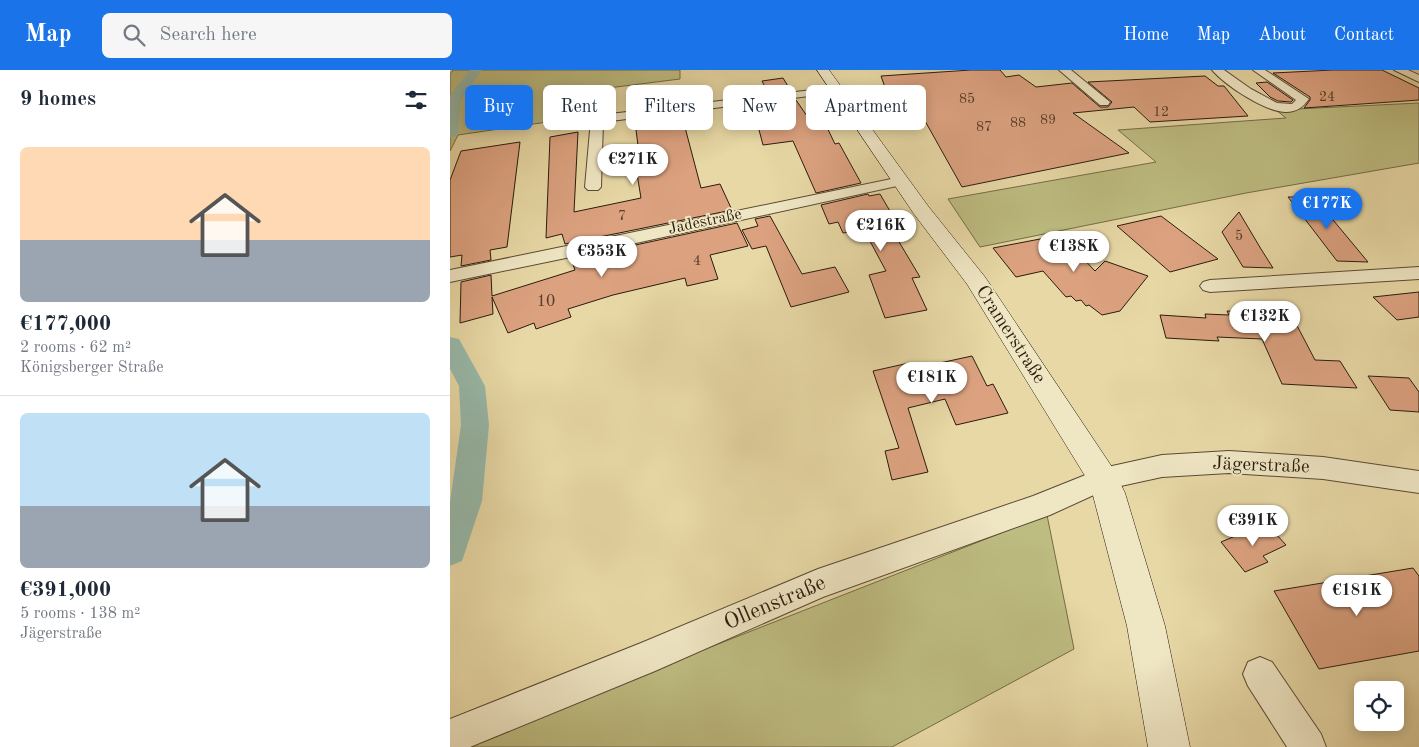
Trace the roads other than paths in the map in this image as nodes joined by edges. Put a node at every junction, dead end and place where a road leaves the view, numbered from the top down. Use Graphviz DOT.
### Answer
graph roads {
  1 [pos="823,70"];
  2 [pos="1064,70"];
  3 [pos="1217,70"];
  4 [pos="1258,70"];
  5 [pos="1399,70"];
  6 [pos="1419,79"];
  7 [pos="834,85"];
  8 [pos="806,94"];
  9 [pos="1104,102"];
  10 [pos="865,130"];
  11 [pos="901,181"];
  12 [pos="593,188"];
  13 [pos="1419,273"];
  14 [pos="450,276"];
  15 [pos="1210,286"];
  16 [pos="1103,478"];
  17 [pos="1419,482"];
  18 [pos="1260,674"];
  19 [pos="450,737"];
  20 [pos="1169,747"];
  21 [pos="1308,747"];
  1 -- 7 [label="main road, Cramerstraße"];
  2 -- 9 [label="street"];
  3 -- 4 [label="street"];
  5 -- 6 [label="street"];
  8 -- 12 [label="street"];
  10 -- 11 [label="main road, Cramerstraße"];
  11 -- 14 [label="street, Jadestraße"];
  11 -- 16 [label="main road, Cramerstraße"];
  13 -- 15 [label="street"];
  16 -- 17 [label="street, Jägerstraße"];
  16 -- 19 [label="street, Ollenstraße"];
  16 -- 20 [label="main road, Cramerstraße"];
  18 -- 21 [label="street"];
}
